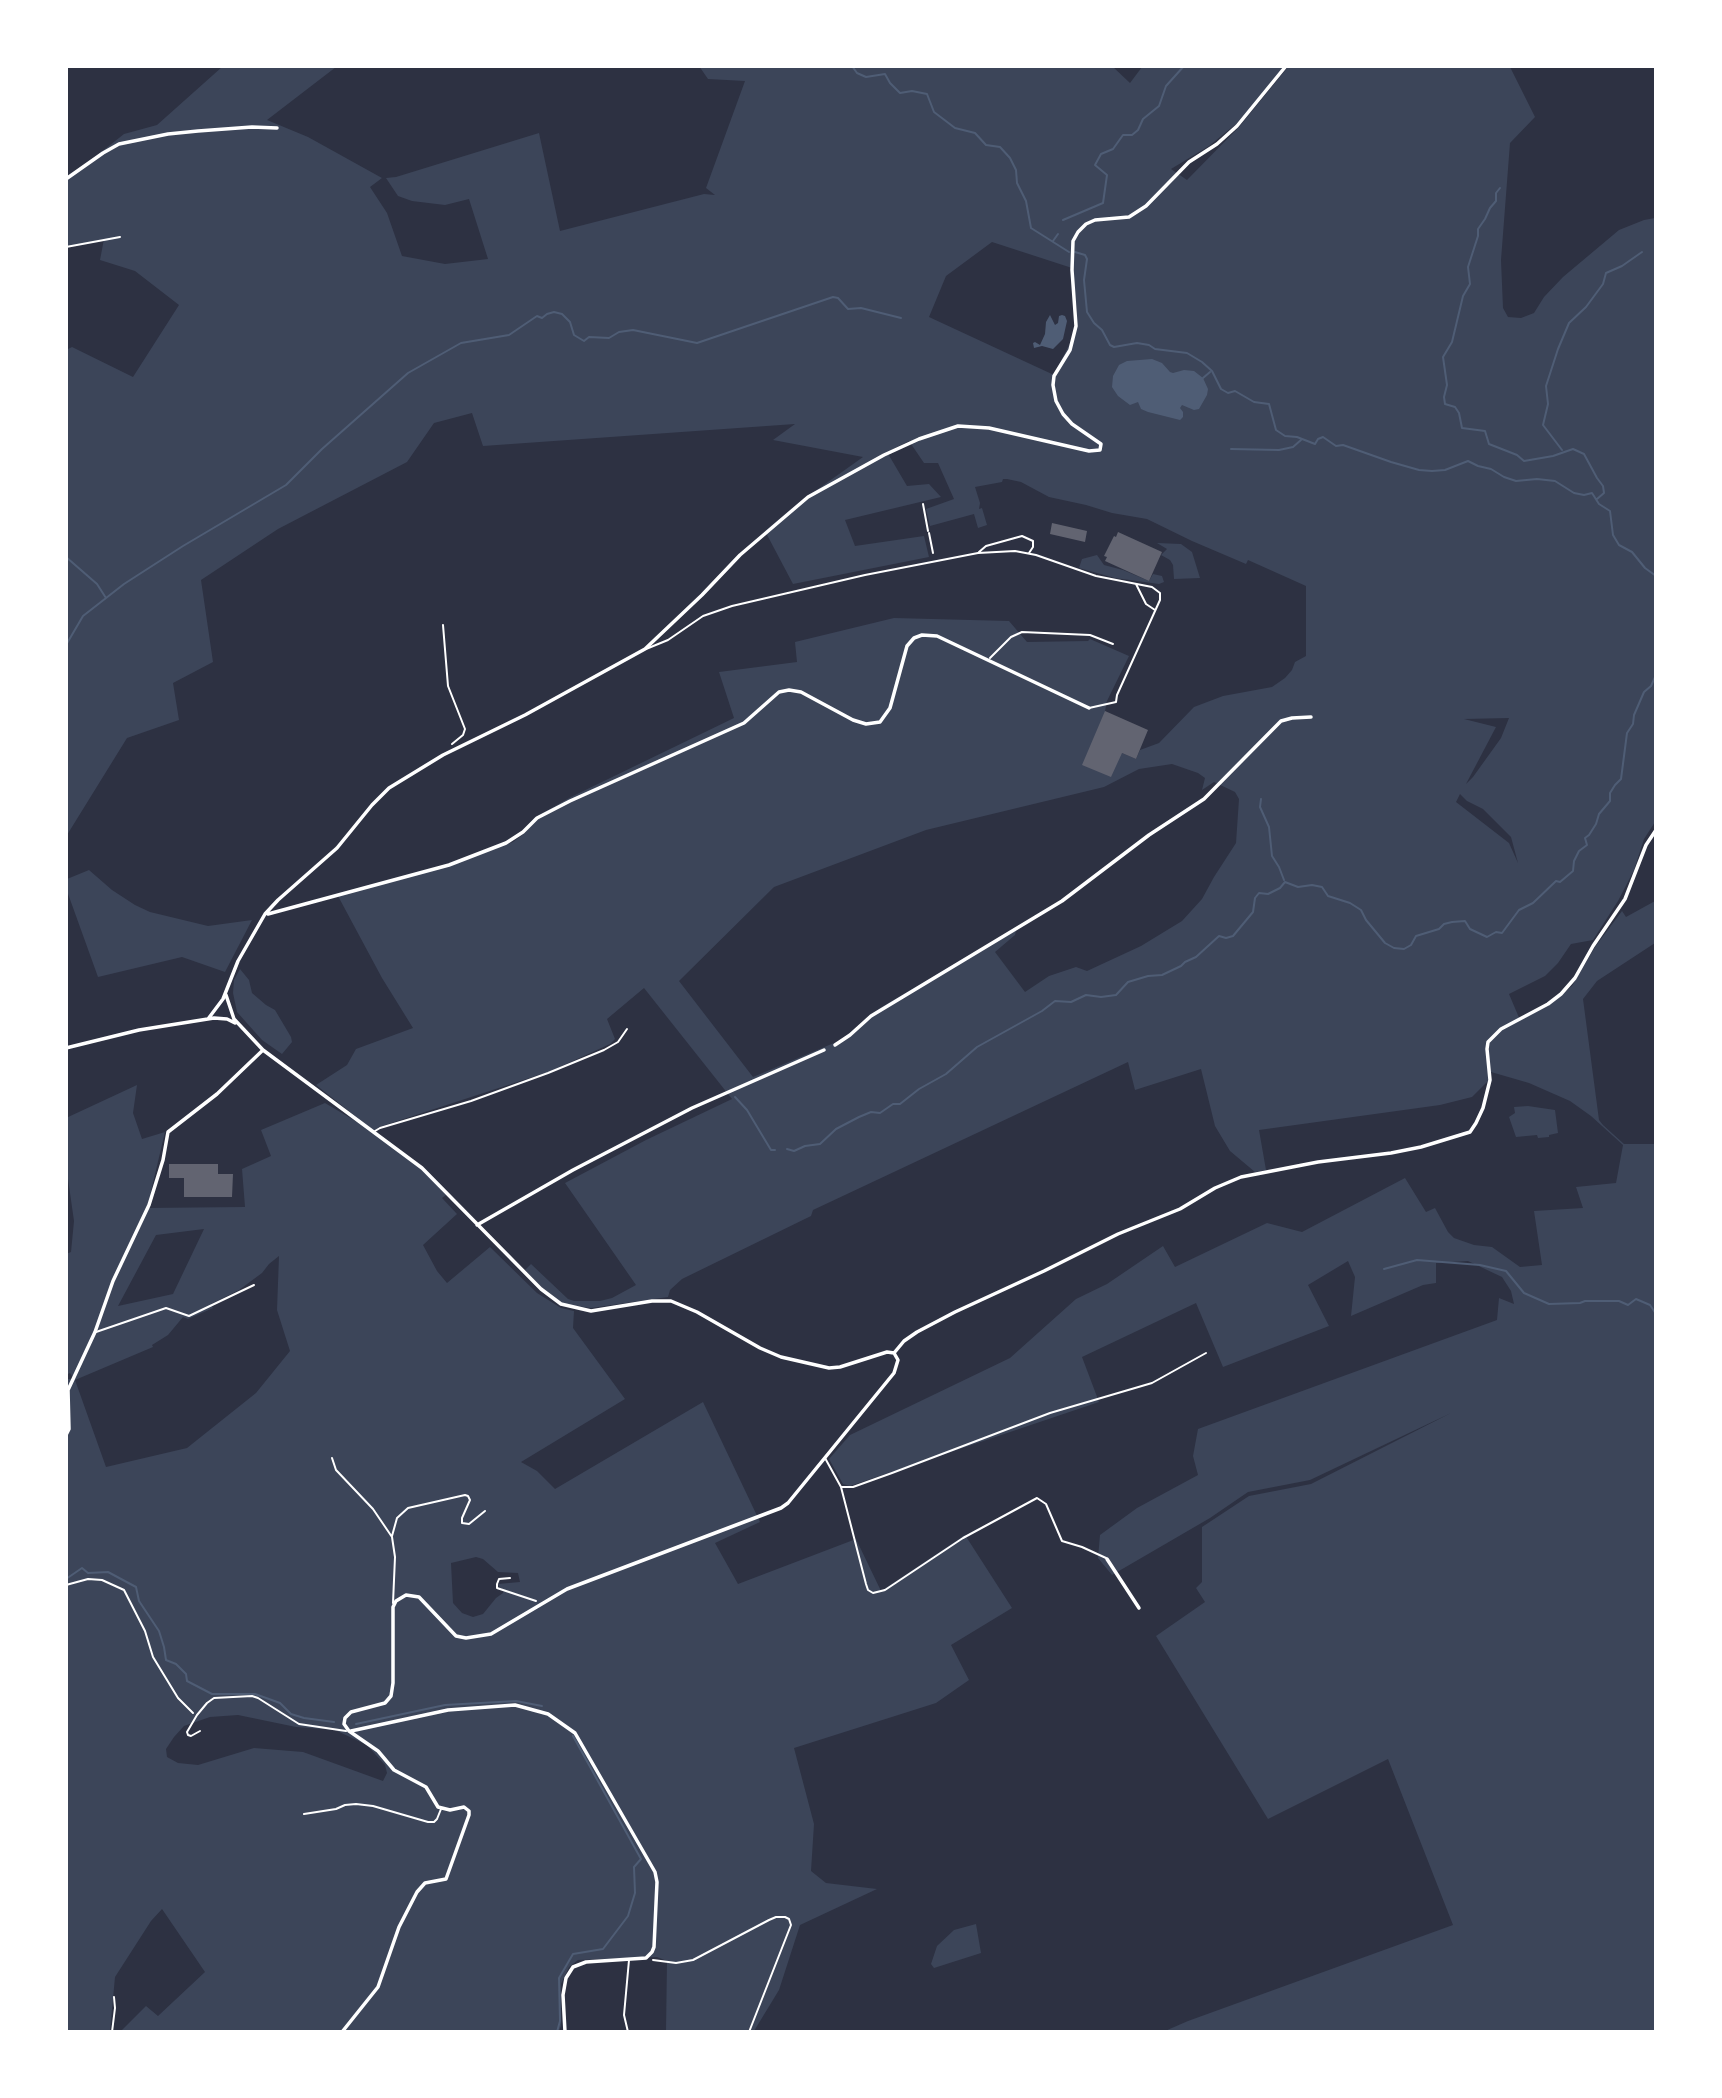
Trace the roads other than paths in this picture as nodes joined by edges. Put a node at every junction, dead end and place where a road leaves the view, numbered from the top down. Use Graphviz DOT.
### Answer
graph roads {
  1 [pos="1286,66"];
  2 [pos="277,128"];
  3 [pos="66,179"];
  4 [pos="120,237"];
  5 [pos="66,247"];
  6 [pos="978,553"];
  7 [pos="1029,553"];
  8 [pos="1136,584"];
  9 [pos="1156,610"];
  10 [pos="1113,644"];
  11 [pos="645,649"];
  12 [pos="989,661"];
  13 [pos="1089,708"];
  14 [pos="1311,717"];
  15 [pos="1656,830"];
  16 [pos="265,914"];
  17 [pos="226,990"];
  18 [pos="208,1019"];
  19 [pos="239,1025"];
  20 [pos="627,1029"];
  21 [pos="835,1045"];
  22 [pos="66,1048"];
  23 [pos="263,1050"];
  24 [pos="824,1050"];
  25 [pos="374,1132"];
  26 [pos="477,1225"];
  27 [pos="254,1286"];
  28 [pos="95,1332"];
  29 [pos="894,1353"];
  30 [pos="1206,1353"];
  31 [pos="66,1435"];
  32 [pos="825,1457"];
  33 [pos="332,1458"];
  34 [pos="841,1487"];
  35 [pos="485,1511"];
  36 [pos="392,1537"];
  37 [pos="1107,1559"];
  38 [pos="393,1607"];
  39 [pos="1139,1608"];
  40 [pos="200,1731"];
  41 [pos="349,1731"];
  42 [pos="441,1808"];
  43 [pos="304,1814"];
  44 [pos="629,1959"];
  45 [pos="114,1997"];
  46 [pos="112,2032"];
  47 [pos="342,2032"];
  48 [pos="565,2032"];
  49 [pos="628,2032"];
  1 -- 11 [label="street"];
  2 -- 3 [label="street"];
  4 -- 5 [label="lane"];
  6 -- 7 [label="lane"];
  6 -- 7 [label="lane"];
  6 -- 11 [label="lane"];
  7 -- 8 [label="lane"];
  8 -- 9 [label="lane"];
  8 -- 9 [label="lane"];
  9 -- 13 [label="lane"];
  10 -- 12 [label="lane"];
  11 -- 16 [label="street"];
  12 -- 13 [label="street"];
  12 -- 16 [label="street"];
  14 -- 21 [label="street"];
  15 -- 29 [label="street"];
  16 -- 17 [label="street"];
  17 -- 18 [label="street"];
  17 -- 19 [label="street"];
  18 -- 19 [label="street"];
  18 -- 22 [label="street"];
  19 -- 23 [label="street"];
  20 -- 25 [label="lane"];
  23 -- 25 [label="street"];
  23 -- 28 [label="street"];
  24 -- 26 [label="street"];
  25 -- 26 [label="street"];
  26 -- 29 [label="street"];
  27 -- 28 [label="lane"];
  28 -- 31 [label="street"];
  29 -- 32 [label="street"];
  30 -- 34 [label="lane"];
  32 -- 34 [label="lane"];
  32 -- 38 [label="street"];
  33 -- 36 [label="lane"];
  34 -- 37 [label="lane"];
  35 -- 36 [label="lane"];
  36 -- 38 [label="lane"];
  37 -- 39 [label="street"];
  38 -- 41 [label="street"];
  40 -- 41 [label="lane"];
  41 -- 42 [label="street"];
  41 -- 44 [label="street"];
  42 -- 43 [label="lane"];
  42 -- 47 [label="street"];
  44 -- 48 [label="street"];
  44 -- 49 [label="lane"];
  45 -- 46 [label="lane"];
}
